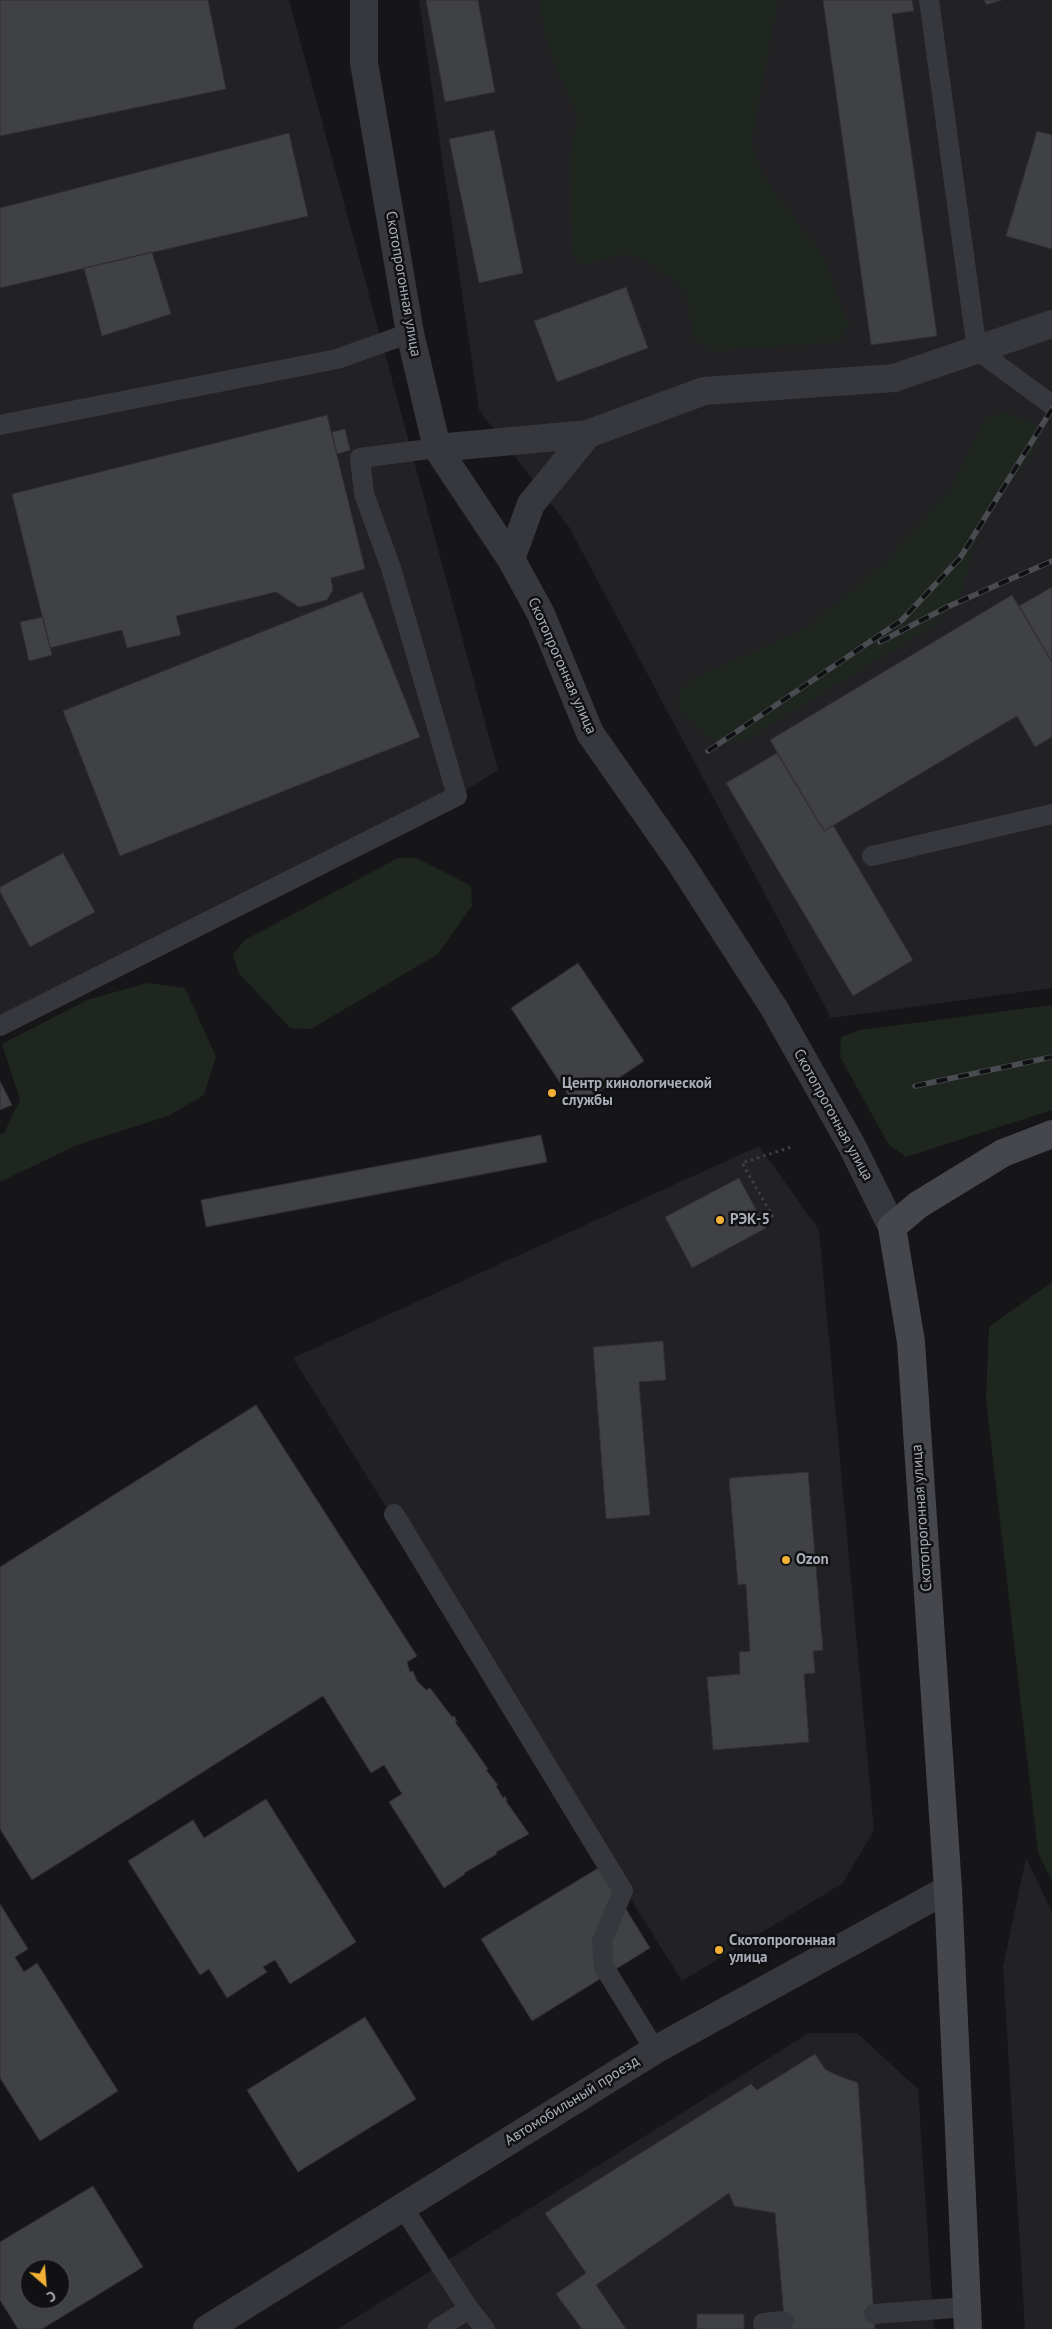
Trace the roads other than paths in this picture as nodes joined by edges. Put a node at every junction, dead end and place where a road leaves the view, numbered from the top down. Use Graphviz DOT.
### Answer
graph roads {
  1 [pos="364,0"];
  2 [pos="929,0"];
  3 [pos="1052,324"];
  4 [pos="410,333"];
  5 [pos="978,350"];
  6 [pos="1052,406"];
  7 [pos="0,426"];
  8 [pos="588,434"];
  9 [pos="437,448"];
  10 [pos="510,559"];
  11 [pos="1052,814"];
  12 [pos="872,856"];
  13 [pos="0,1026"];
  14 [pos="1052,1134"];
  15 [pos="892,1227"];
  16 [pos="394,1514"];
  17 [pos="948,1889"];
  18 [pos="655,2050"];
  19 [pos="402,2206"];
  20 [pos="469,2309"];
  21 [pos="874,2314"];
  22 [pos="968,2318"];
  23 [pos="784,2322"];
  24 [pos="207,2329"];
  25 [pos="437,2329"];
  26 [pos="485,2329"];
  27 [pos="764,2329"];
  1 -- 4 [label="street, Скотопрогонная улица"];
  2 -- 5 [label="lane"];
  3 -- 5 [label="street"];
  4 -- 7 [label="lane"];
  4 -- 9 [label="street, Скотопрогонная улица"];
  5 -- 6 [label="lane"];
  5 -- 8 [label="street"];
  8 -- 9 [label="street"];
  8 -- 10 [label="street"];
  9 -- 10 [label="street, Скотопрогонная улица"];
  9 -- 13 [label="lane"];
  10 -- 15 [label="street, Скотопрогонная улица"];
  11 -- 12 [label="lane"];
  14 -- 15 [label="street"];
  15 -- 17 [label="street, Скотопрогонная улица"];
  16 -- 18 [label="lane"];
  17 -- 18 [label="street, Автомобильный проезд"];
  17 -- 22 [label="street, Скотопрогонная улица"];
  18 -- 19 [label="street, Автомобильный проезд"];
  19 -- 20 [label="lane"];
  19 -- 24 [label="street, Автомобильный проезд"];
  20 -- 25 [label="lane"];
  20 -- 26 [label="lane"];
  21 -- 22 [label="lane"];
  23 -- 27 [label="lane"];
}
